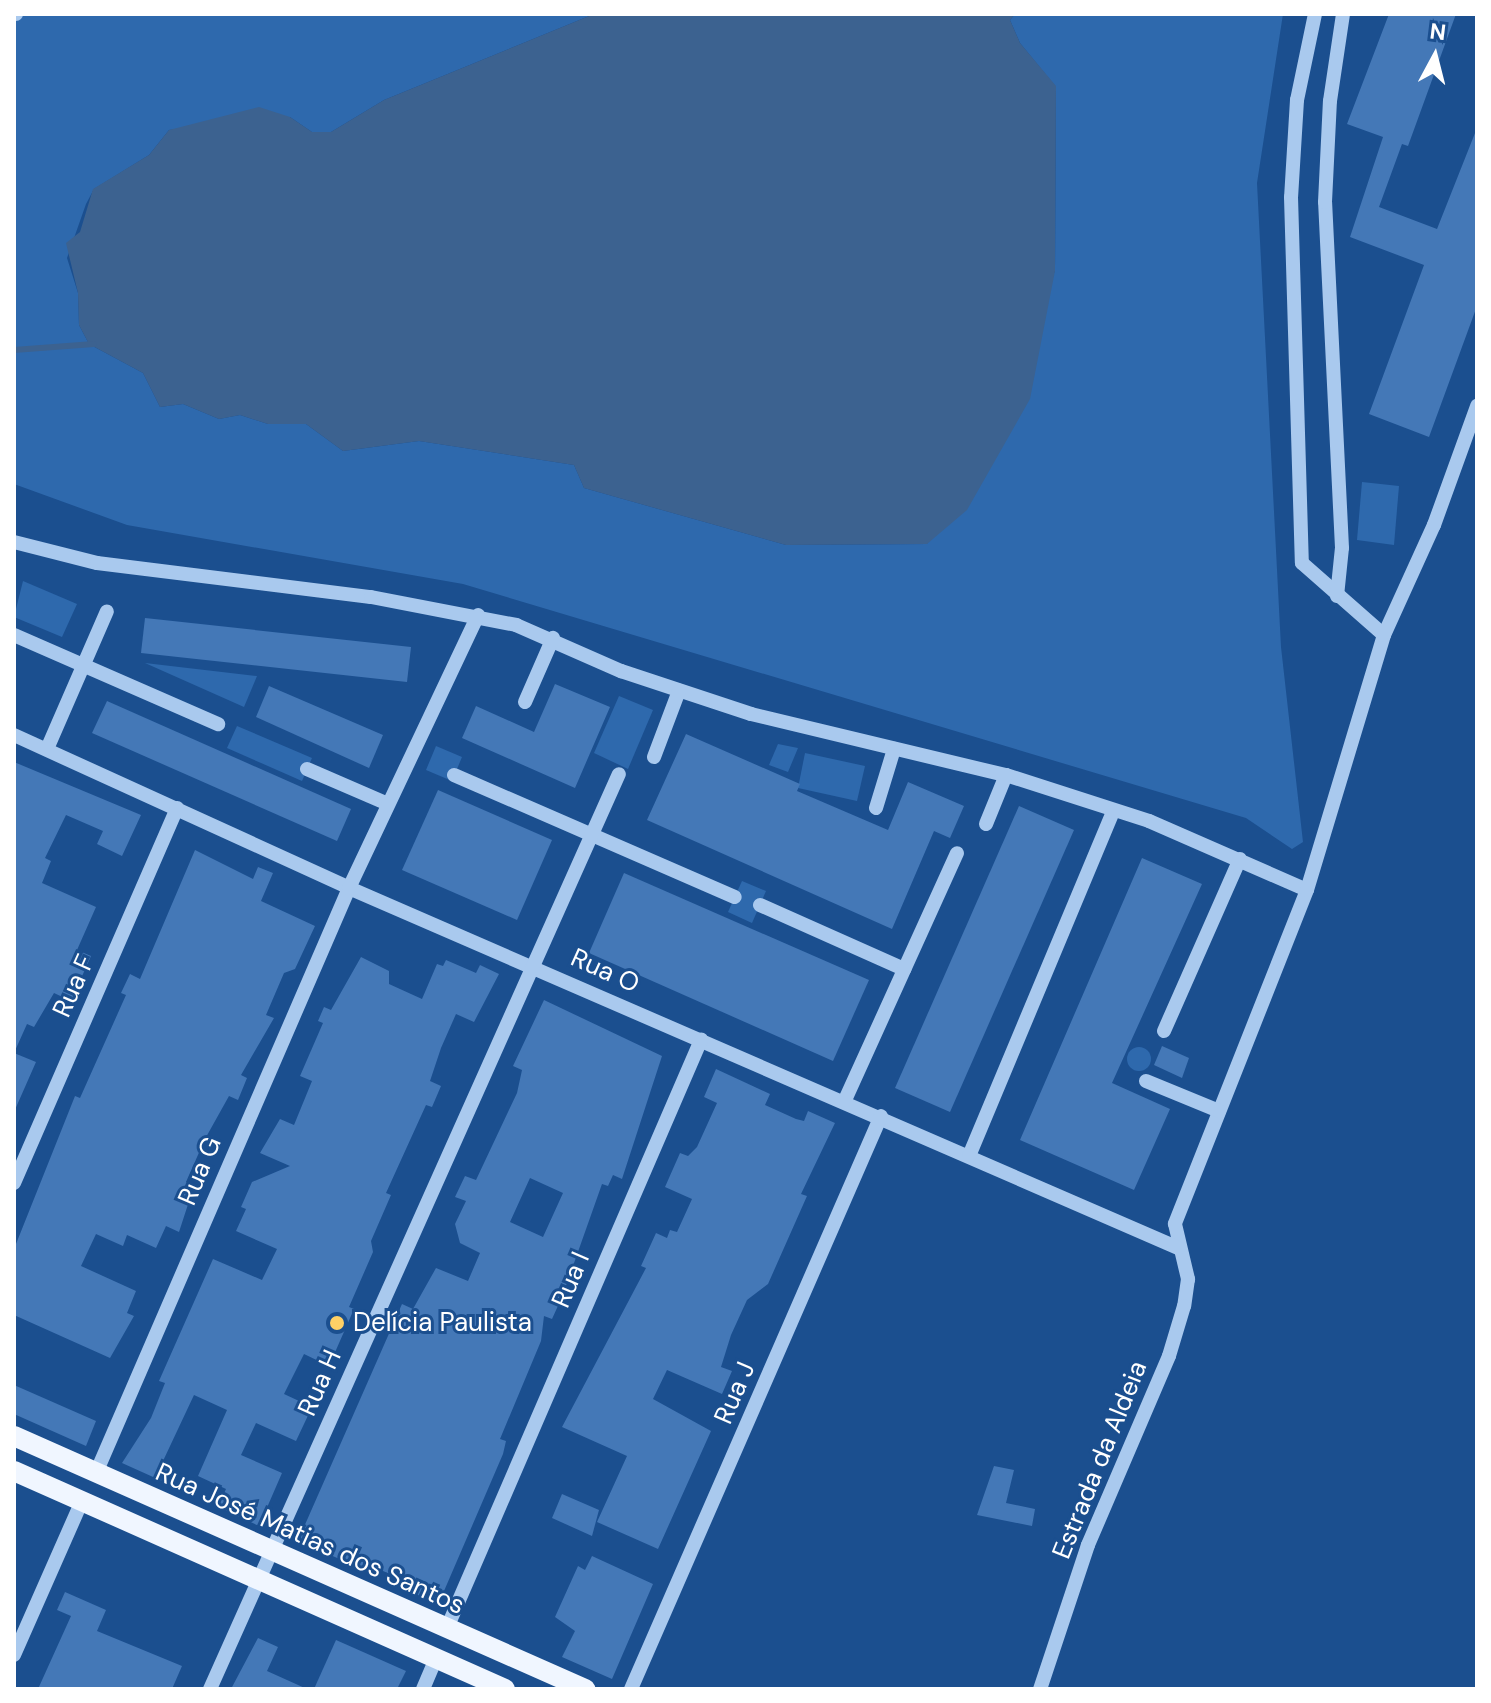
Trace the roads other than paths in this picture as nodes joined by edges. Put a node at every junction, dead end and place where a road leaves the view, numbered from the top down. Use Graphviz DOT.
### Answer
graph roads {
  1 [pos="1315,14"];
  2 [pos="1343,14"];
  3 [pos="1477,406"];
  4 [pos="14,542"];
  5 [pos="1337,596"];
  6 [pos="107,611"];
  7 [pos="478,615"];
  8 [pos="14,635"];
  9 [pos="1384,635"];
  10 [pos="553,638"];
  11 [pos="84,665"];
  12 [pos="679,691"];
  13 [pos="525,702"];
  14 [pos="218,724"];
  15 [pos="14,735"];
  16 [pos="47,749"];
  17 [pos="894,749"];
  18 [pos="654,757"];
  19 [pos="307,769"];
  20 [pos="619,774"];
  21 [pos="454,775"];
  22 [pos="1006,775"];
  23 [pos="388,804"];
  24 [pos="177,808"];
  25 [pos="876,808"];
  26 [pos="1113,812"];
  27 [pos="986,824"];
  28 [pos="593,832"];
  29 [pos="957,853"];
  30 [pos="1240,859"];
  31 [pos="349,888"];
  32 [pos="1307,890"];
  33 [pos="735,897"];
  34 [pos="760,905"];
  35 [pos="532,966"];
  36 [pos="904,969"];
  37 [pos="1164,1031"];
  38 [pos="701,1040"];
  39 [pos="1146,1081"];
  40 [pos="845,1100"];
  41 [pos="1219,1111"];
  42 [pos="881,1116"];
  43 [pos="969,1156"];
  44 [pos="14,1183"];
  45 [pos="1178,1248"];
  46 [pos="14,1436"];
  47 [pos="14,1471"];
  48 [pos="96,1473"];
  49 [pos="82,1501"];
  50 [pos="272,1550"];
  51 [pos="259,1579"];
  52 [pos="447,1628"];
  53 [pos="14,1655"];
  54 [pos="436,1659"];
  55 [pos="210,1689"];
  56 [pos="423,1689"];
  57 [pos="505,1689"];
  58 [pos="585,1689"];
  59 [pos="631,1689"];
  60 [pos="1040,1689"];
  1 -- 5 [label="street"];
  2 -- 5 [label="street"];
  3 -- 9 [label="street, Estrada da Aldeia"];
  4 -- 7 [label="street"];
  5 -- 9 [label="street"];
  6 -- 11 [label="street"];
  7 -- 10 [label="street"];
  7 -- 23 [label="street, Rua G"];
  8 -- 11 [label="street"];
  9 -- 32 [label="street, Estrada da Aldeia"];
  10 -- 12 [label="street"];
  10 -- 13 [label="street"];
  11 -- 14 [label="street"];
  11 -- 16 [label="street"];
  12 -- 17 [label="street"];
  12 -- 18 [label="street"];
  15 -- 16 [label="street, Rua O"];
  16 -- 24 [label="street, Rua O"];
  17 -- 22 [label="street"];
  17 -- 25 [label="street"];
  19 -- 23 [label="street"];
  20 -- 28 [label="street, Rua H"];
  21 -- 28 [label="street"];
  22 -- 26 [label="street"];
  22 -- 27 [label="street"];
  23 -- 31 [label="street, Rua G"];
  24 -- 31 [label="street, Rua O"];
  24 -- 44 [label="street, Rua F"];
  26 -- 30 [label="street"];
  26 -- 43 [label="street"];
  28 -- 33 [label="street"];
  28 -- 35 [label="street, Rua H"];
  29 -- 36 [label="street"];
  30 -- 32 [label="street"];
  30 -- 37 [label="street"];
  31 -- 35 [label="street, Rua O"];
  31 -- 48 [label="street, Rua G"];
  32 -- 41 [label="street, Estrada da Aldeia"];
  34 -- 36 [label="street"];
  35 -- 38 [label="street, Rua O"];
  35 -- 50 [label="street, Rua H"];
  36 -- 40 [label="street"];
  38 -- 40 [label="street, Rua O"];
  38 -- 52 [label="street, Rua I"];
  39 -- 41 [label="street"];
  40 -- 42 [label="street, Rua O"];
  41 -- 45 [label="street, Estrada da Aldeia"];
  42 -- 43 [label="street, Rua O"];
  42 -- 59 [label="street, Rua J"];
  43 -- 45 [label="street, Rua O"];
  45 -- 60 [label="street, Estrada da Aldeia"];
  46 -- 48 [label="main road, Rua José Matias dos Santos"];
  47 -- 49 [label="main road"];
  48 -- 50 [label="main road, Rua José Matias dos Santos"];
  49 -- 51 [label="main road"];
  49 -- 53 [label="street"];
  50 -- 51 [label="street, Rua H"];
  50 -- 52 [label="main road, Rua José Matias dos Santos"];
  51 -- 54 [label="main road"];
  51 -- 55 [label="street, Rua H"];
  52 -- 58 [label="main road, Rua José Matias dos Santos"];
  54 -- 56 [label="street"];
  54 -- 57 [label="main road"];
}
